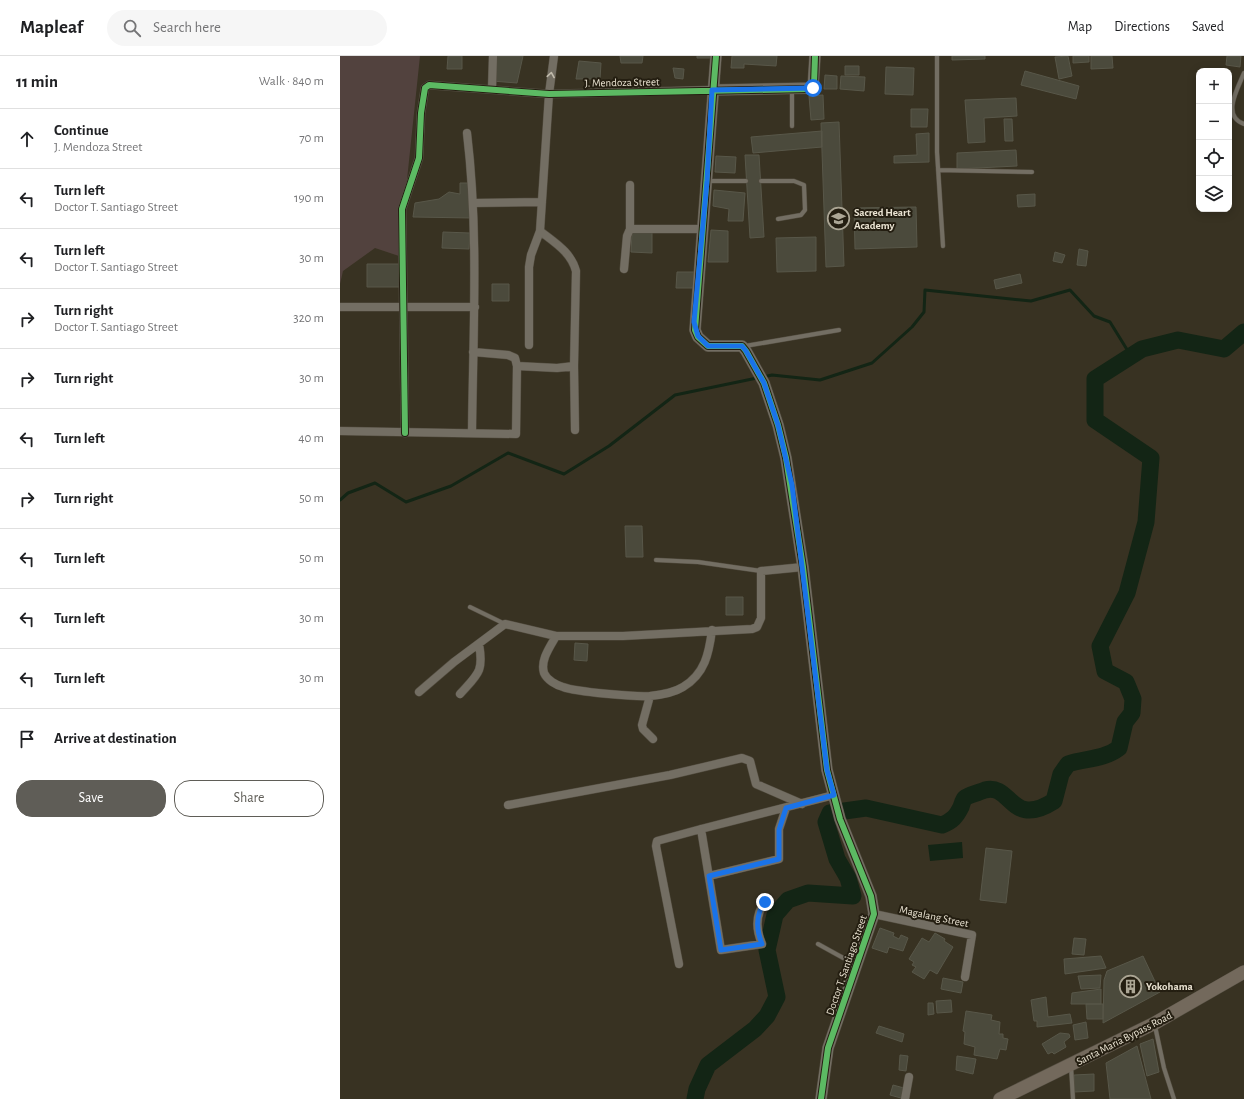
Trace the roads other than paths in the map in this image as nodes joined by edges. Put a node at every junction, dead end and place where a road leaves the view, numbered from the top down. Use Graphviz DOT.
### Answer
graph roads {
  1 [pos="493,56"];
  2 [pos="554,56"];
  3 [pos="716,56"];
  4 [pos="814,56"];
  5 [pos="937,56"];
  6 [pos="1244,73"];
  7 [pos="492,89"];
  8 [pos="792,89"];
  9 [pos="712,90"];
  10 [pos="548,94"];
  11 [pos="1244,124"];
  12 [pos="792,126"];
  13 [pos="467,133"];
  14 [pos="938,170"];
  15 [pos="1032,172"];
  16 [pos="707,181"];
  17 [pos="746,181"];
  18 [pos="761,181"];
  19 [pos="630,185"];
  20 [pos="542,202"];
  21 [pos="474,203"];
  22 [pos="778,219"];
  23 [pos="630,229"];
  24 [pos="703,229"];
  25 [pos="540,232"];
  26 [pos="944,246"];
  27 [pos="624,269"];
  28 [pos="340,307"];
  29 [pos="403,307"];
  30 [pos="475,307"];
  31 [pos="839,330"];
  32 [pos="529,345"];
  33 [pos="742,346"];
  34 [pos="473,352"];
  35 [pos="517,366"];
  36 [pos="574,366"];
  37 [pos="575,430"];
  38 [pos="340,431"];
  39 [pos="405,433"];
  40 [pos="472,433"];
  41 [pos="656,560"];
  42 [pos="803,567"];
  43 [pos="761,571"];
  44 [pos="470,607"];
  45 [pos="505,624"];
  46 [pos="712,630"];
  47 [pos="556,636"];
  48 [pos="479,644"];
  49 [pos="419,692"];
  50 [pos="460,694"];
  51 [pos="650,696"];
  52 [pos="653,739"];
  53 [pos="834,797"];
  54 [pos="802,804"];
  55 [pos="508,805"];
  56 [pos="786,808"];
  57 [pos="701,829"];
  58 [pos="709,876"];
  59 [pos="765,902"];
  60 [pos="874,914"];
  61 [pos="818,944"];
  62 [pos="679,964"];
  63 [pos="857,965"];
  64 [pos="1244,972"];
  65 [pos="965,977"];
  66 [pos="1155,1023"];
  67 [pos="1071,1066"];
  68 [pos="908,1077"];
  69 [pos="821,1099"];
  70 [pos="905,1099"];
  71 [pos="1000,1099"];
  72 [pos="1073,1099"];
  73 [pos="1174,1099"];
  1 -- 7 [label="street"];
  10 -- 2 [label="street, one-way"];
  3 -- 9 [label="street"];
  4 -- 8 [label="street, J. Mendoza Street"];
  5 -- 14 [label="lane"];
  6 -- 11 [label="lane"];
  7 -- 10 [label="street, J. Mendoza Street"];
  7 -- 29 [label="street, J. Mendoza Street"];
  8 -- 9 [label="street, J. Mendoza Street"];
  8 -- 12 [label="lane"];
  9 -- 10 [label="street, J. Mendoza Street"];
  9 -- 16 [label="street"];
  10 -- 20 [label="street"];
  13 -- 21 [label="street"];
  14 -- 15 [label="lane"];
  14 -- 26 [label="lane"];
  16 -- 17 [label="lane"];
  16 -- 24 [label="street"];
  18 -- 22 [label="lane"];
  19 -- 23 [label="street"];
  20 -- 21 [label="street"];
  20 -- 25 [label="street"];
  21 -- 30 [label="street"];
  23 -- 24 [label="street"];
  23 -- 27 [label="street"];
  24 -- 33 [label="street"];
  25 -- 32 [label="street"];
  25 -- 36 [label="street"];
  28 -- 29 [label="street"];
  29 -- 30 [label="street"];
  29 -- 39 [label="street"];
  30 -- 34 [label="street"];
  31 -- 33 [label="lane"];
  33 -- 42 [label="street, Doctor T. Santiago Street"];
  34 -- 35 [label="street"];
  34 -- 40 [label="street"];
  35 -- 36 [label="street"];
  35 -- 40 [label="street"];
  36 -- 37 [label="street"];
  38 -- 39 [label="street"];
  39 -- 40 [label="street"];
  41 -- 43 [label="lane"];
  42 -- 43 [label="street"];
  42 -- 53 [label="street, Doctor T. Santiago Street"];
  43 -- 46 [label="street"];
  44 -- 45 [label="lane"];
  45 -- 47 [label="street"];
  45 -- 48 [label="street"];
  46 -- 47 [label="street"];
  46 -- 51 [label="street"];
  47 -- 51 [label="street"];
  48 -- 49 [label="street"];
  48 -- 50 [label="street"];
  51 -- 52 [label="street"];
  53 -- 54 [label="street"];
  53 -- 60 [label="street, Doctor T. Santiago Street"];
  54 -- 55 [label="street"];
  54 -- 56 [label="street"];
  56 -- 57 [label="street"];
  56 -- 58 [label="street"];
  57 -- 58 [label="street"];
  57 -- 62 [label="street"];
  58 -- 59 [label="street"];
  60 -- 63 [label="street, Doctor T. Santiago Street"];
  60 -- 65 [label="street, Magalang Street"];
  61 -- 63 [label="lane"];
  63 -- 69 [label="street, Doctor T. Santiago Street"];
  64 -- 66 [label="main road, Santa Maria Bypass Road"];
  66 -- 67 [label="main road, Santa Maria Bypass Road"];
  66 -- 73 [label="lane"];
  67 -- 71 [label="main road, Santa Maria Bypass Road"];
  67 -- 72 [label="lane"];
  68 -- 70 [label="street"];
}
